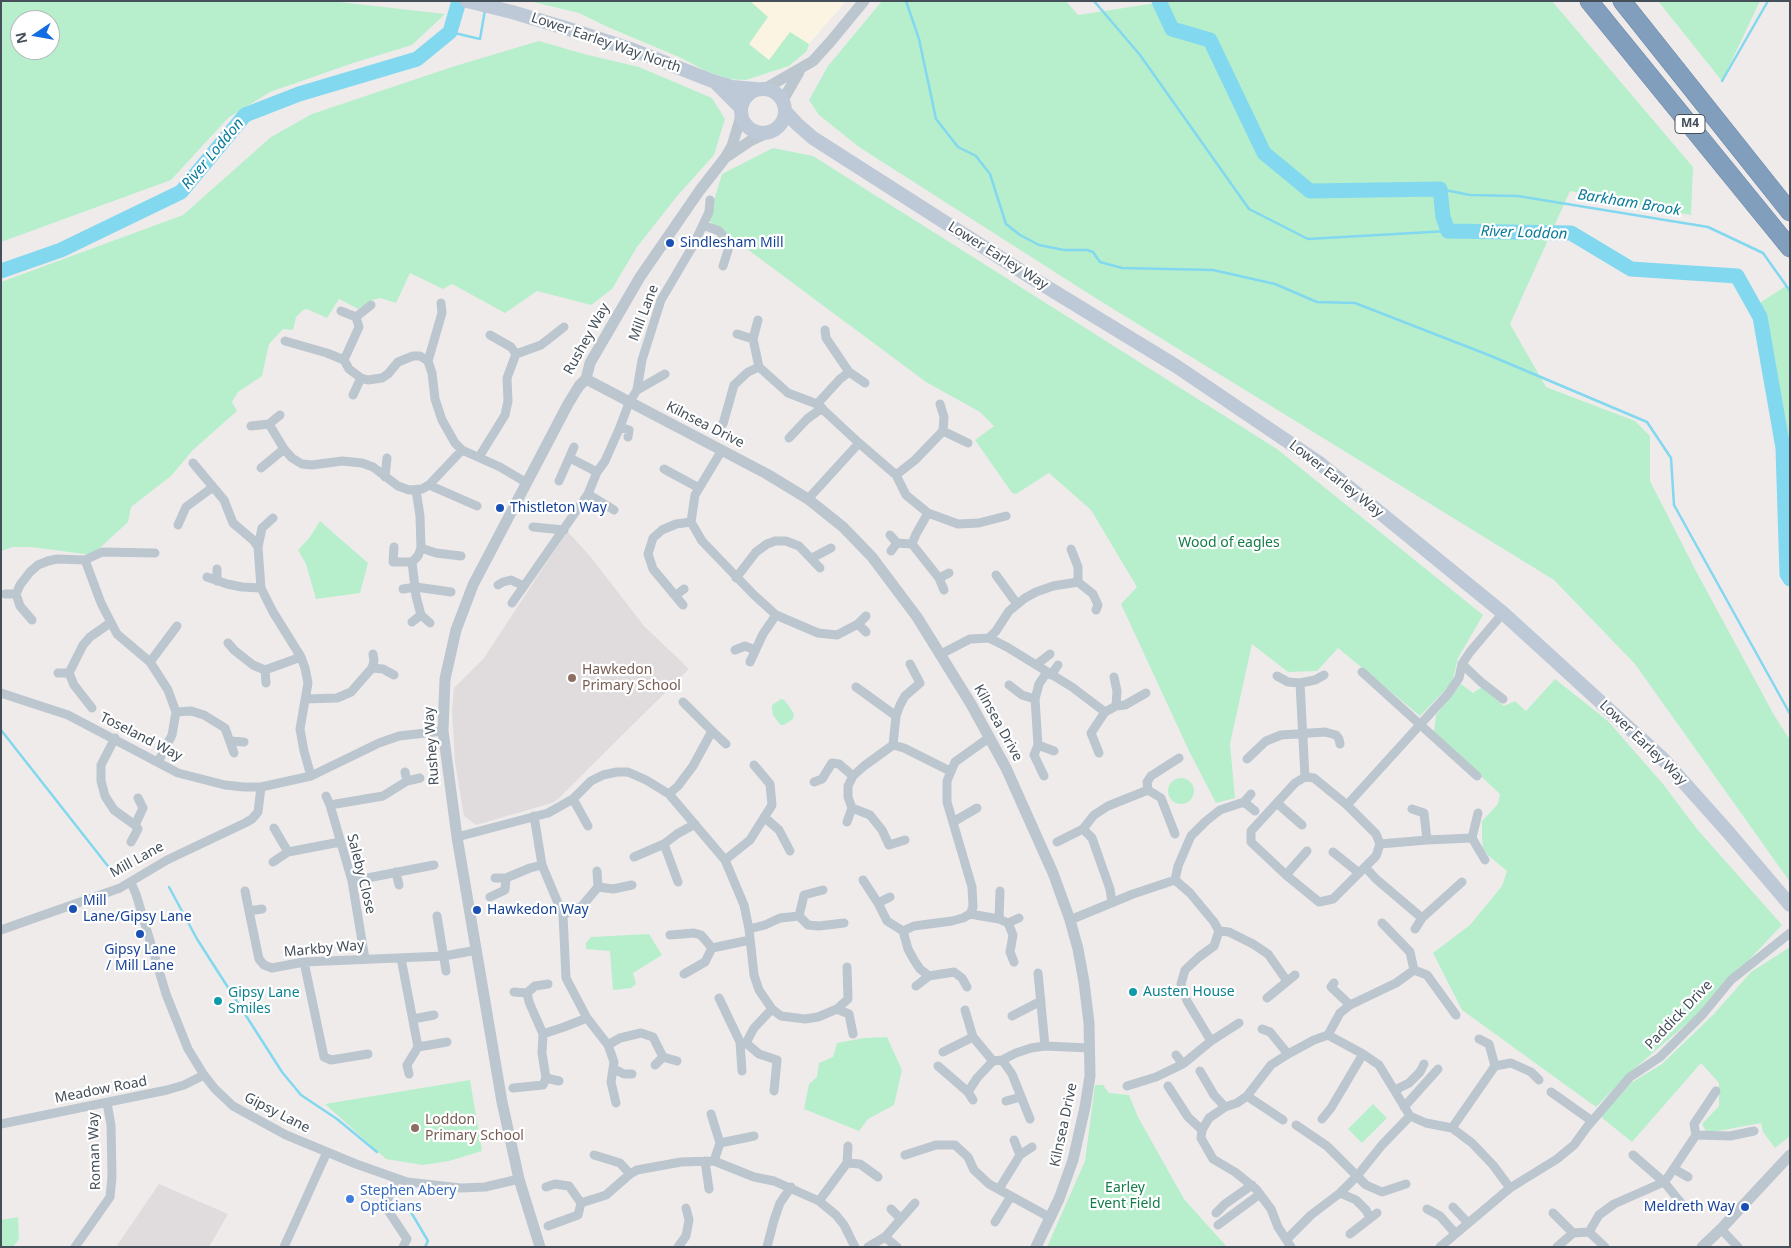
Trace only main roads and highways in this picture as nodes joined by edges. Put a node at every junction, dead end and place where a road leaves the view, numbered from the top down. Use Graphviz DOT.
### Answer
graph roads {
  1 [pos="467,1"];
  2 [pos="1589,1"];
  3 [pos="1622,1"];
  4 [pos="714,82"];
  5 [pos="761,89"];
  6 [pos="784,105"];
  7 [pos="741,112"];
  8 [pos="772,130"];
  9 [pos="813,138"];
  10 [pos="1790,212"];
  11 [pos="1790,248"];
  12 [pos="1790,905"];
  1 -- 4 [label="main road, Lower Earley Way North"];
  2 -- 11 [label="highway, M4"];
  3 -- 10 [label="highway, M4"];
  4 -- 5 [label="main road, Lower Earley Way North"];
  4 -- 7 [label="main road, Lower Earley Way North"];
  5 -- 6 [label="main road"];
  5 -- 7 [label="main road"];
  6 -- 8 [label="main road"];
  6 -- 9 [label="main road, Lower Earley Way"];
  7 -- 8 [label="main road"];
  8 -- 9 [label="main road, Lower Earley Way"];
  9 -- 12 [label="main road, Lower Earley Way"];
}
